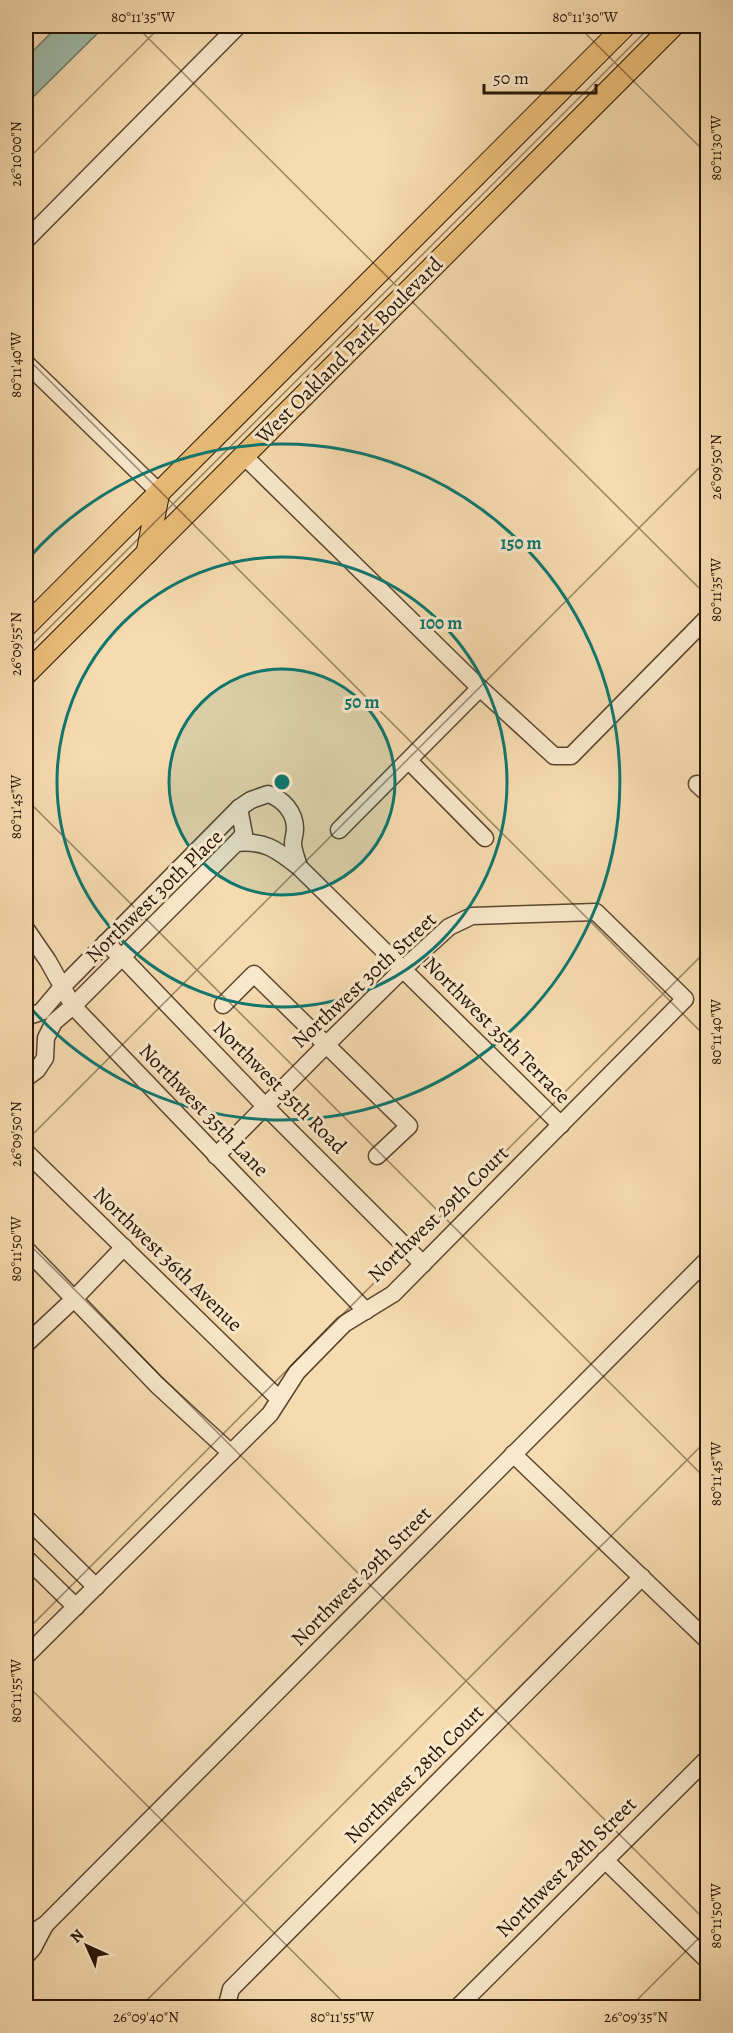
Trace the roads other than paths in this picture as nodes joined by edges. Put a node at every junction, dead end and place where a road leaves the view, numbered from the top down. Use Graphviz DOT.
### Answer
graph roads {
  1 [pos="238,26"];
  2 [pos="622,26"];
  3 [pos="673,26"];
  4 [pos="26,240"];
  5 [pos="26,363"];
  6 [pos="244,456"];
  7 [pos="159,492"];
  8 [pos="147,553"];
  9 [pos="708,617"];
  10 [pos="26,626"];
  11 [pos="26,674"];
  12 [pos="480,688"];
  13 [pos="409,761"];
  14 [pos="239,808"];
  15 [pos="339,830"];
  16 [pos="485,838"];
  17 [pos="236,843"];
  18 [pos="299,867"];
  19 [pos="26,929"];
  20 [pos="105,943"];
  21 [pos="122,957"];
  22 [pos="403,969"];
  23 [pos="63,986"];
  24 [pos="685,999"];
  25 [pos="223,1005"];
  26 [pos="73,1006"];
  27 [pos="26,1017"];
  28 [pos="326,1045"];
  29 [pos="26,1078"];
  30 [pos="265,1106"];
  31 [pos="561,1125"];
  32 [pos="26,1152"];
  33 [pos="216,1156"];
  34 [pos="377,1156"];
  35 [pos="124,1247"];
  36 [pos="26,1249"];
  37 [pos="708,1259"];
  38 [pos="423,1264"];
  39 [pos="74,1299"];
  40 [pos="366,1311"];
  41 [pos="26,1344"];
  42 [pos="279,1399"];
  43 [pos="231,1453"];
  44 [pos="513,1454"];
  45 [pos="26,1518"];
  46 [pos="26,1558"];
  47 [pos="642,1577"];
  48 [pos="96,1587"];
  49 [pos="76,1607"];
  50 [pos="708,1641"];
  51 [pos="26,1656"];
  52 [pos="708,1758"];
  53 [pos="605,1860"];
  54 [pos="46,1924"];
  55 [pos="26,1937"];
  56 [pos="26,1956"];
  57 [pos="708,1961"];
  58 [pos="226,2007"];
  59 [pos="457,2007"];
  1 -- 4 [label="street"];
  2 -- 7 [label="main road, West Oakland Park Boulevard"];
  3 -- 6 [label="main road, West Oakland Park Boulevard"];
  5 -- 7 [label="street"];
  6 -- 8 [label="main road, West Oakland Park Boulevard"];
  6 -- 12 [label="street"];
  7 -- 8 [label="main road"];
  7 -- 10 [label="main road, West Oakland Park Boulevard"];
  8 -- 11 [label="main road, West Oakland Park Boulevard"];
  9 -- 12 [label="street"];
  12 -- 13 [label="street"];
  13 -- 15 [label="street"];
  13 -- 16 [label="street"];
  14 -- 17 [label="street"];
  14 -- 18 [label="street, Northwest 30th Place"];
  14 -- 20 [label="street, Northwest 30th Place"];
  17 -- 18 [label="street, Northwest 30th Place"];
  17 -- 21 [label="street, Northwest 30th Place"];
  18 -- 22 [label="street, Northwest 35th Terrace"];
  19 -- 23 [label="street, Northwest 35th Lane"];
  20 -- 21 [label="street, Northwest 35th Road"];
  20 -- 23 [label="street, Northwest 30th Place"];
  21 -- 26 [label="street, Northwest 30th Place"];
  21 -- 30 [label="street, Northwest 35th Road"];
  22 -- 24 [label="street, Northwest 30th Street"];
  22 -- 28 [label="street, Northwest 30th Street"];
  22 -- 31 [label="street, Northwest 35th Terrace"];
  23 -- 26 [label="street, Northwest 35th Lane"];
  23 -- 27 [label="street, Northwest 30th Place"];
  24 -- 31 [label="street, Northwest 29th Court"];
  25 -- 28 [label="street"];
  26 -- 29 [label="street, Northwest 30th Place"];
  26 -- 33 [label="street, Northwest 35th Lane"];
  28 -- 30 [label="street, Northwest 30th Street"];
  28 -- 34 [label="street"];
  30 -- 33 [label="street, Northwest 30th Street"];
  30 -- 38 [label="street, Northwest 35th Road"];
  31 -- 38 [label="street, Northwest 29th Court"];
  32 -- 35 [label="street, Northwest 36th Avenue"];
  33 -- 40 [label="street, Northwest 35th Lane"];
  35 -- 39 [label="street"];
  35 -- 42 [label="street, Northwest 36th Avenue"];
  36 -- 39 [label="street"];
  37 -- 44 [label="street, Northwest 29th Street"];
  38 -- 40 [label="street, Northwest 29th Court"];
  39 -- 41 [label="street"];
  39 -- 43 [label="street"];
  40 -- 42 [label="street, Northwest 29th Court"];
  42 -- 43 [label="street, Northwest 29th Court"];
  43 -- 48 [label="street, Northwest 29th Court"];
  44 -- 47 [label="street"];
  44 -- 54 [label="street, Northwest 29th Street"];
  45 -- 48 [label="street"];
  46 -- 49 [label="street"];
  47 -- 50 [label="street"];
  47 -- 58 [label="street, Northwest 28th Court"];
  48 -- 49 [label="street, Northwest 29th Court"];
  49 -- 51 [label="street, Northwest 29th Court"];
  52 -- 53 [label="street, Northwest 28th Street"];
  53 -- 57 [label="street"];
  53 -- 59 [label="street, Northwest 28th Street"];
  54 -- 55 [label="street, Northwest 29th Street"];
  54 -- 56 [label="street, Northwest 29th Street"];
}
